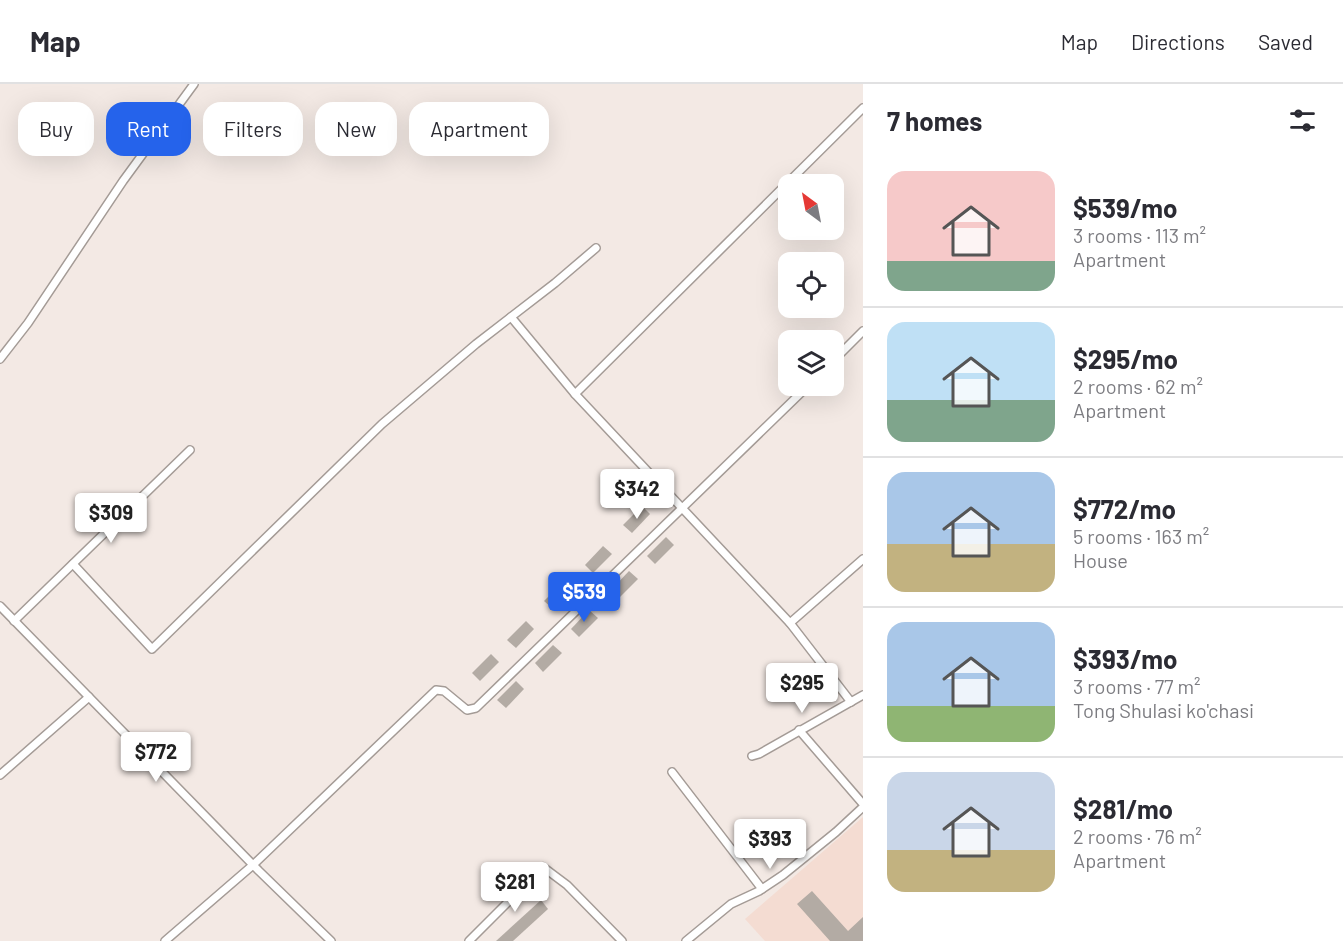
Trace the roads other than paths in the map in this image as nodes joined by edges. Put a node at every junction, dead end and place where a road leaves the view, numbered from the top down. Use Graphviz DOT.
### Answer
graph roads {
  1 [pos="194,84"];
  2 [pos="863,108"];
  3 [pos="596,248"];
  4 [pos="511,317"];
  5 [pos="863,331"];
  6 [pos="844,350"];
  7 [pos="0,359"];
  8 [pos="575,394"];
  9 [pos="798,396"];
  10 [pos="190,450"];
  11 [pos="683,508"];
  12 [pos="863,559"];
  13 [pos="73,564"];
  14 [pos="0,606"];
  15 [pos="14,621"];
  16 [pos="790,623"];
  17 [pos="863,695"];
  18 [pos="89,697"];
  19 [pos="851,702"];
  20 [pos="799,730"];
  21 [pos="752,756"];
  22 [pos="672,772"];
  23 [pos="0,775"];
  24 [pos="863,805"];
  25 [pos="253,865"];
  26 [pos="762,889"];
  27 [pos="165,941"];
  28 [pos="331,941"];
  29 [pos="469,941"];
  30 [pos="622,941"];
  31 [pos="686,941"];
  1 -- 7 [label="street"];
  2 -- 8 [label="street"];
  3 -- 4 [label="street"];
  4 -- 8 [label="street"];
  4 -- 13 [label="street"];
  5 -- 6 [label="street"];
  8 -- 11 [label="street"];
  9 -- 11 [label="street"];
  10 -- 13 [label="street"];
  11 -- 16 [label="street"];
  11 -- 25 [label="street"];
  12 -- 16 [label="street"];
  13 -- 15 [label="street"];
  14 -- 15 [label="street"];
  15 -- 18 [label="street"];
  16 -- 19 [label="street"];
  17 -- 19 [label="street"];
  18 -- 23 [label="street"];
  18 -- 25 [label="street"];
  19 -- 20 [label="street"];
  20 -- 21 [label="street"];
  20 -- 24 [label="street"];
  22 -- 26 [label="street"];
  24 -- 26 [label="street"];
  25 -- 27 [label="street"];
  25 -- 28 [label="street"];
  26 -- 31 [label="street"];
  29 -- 30 [label="street"];
}
